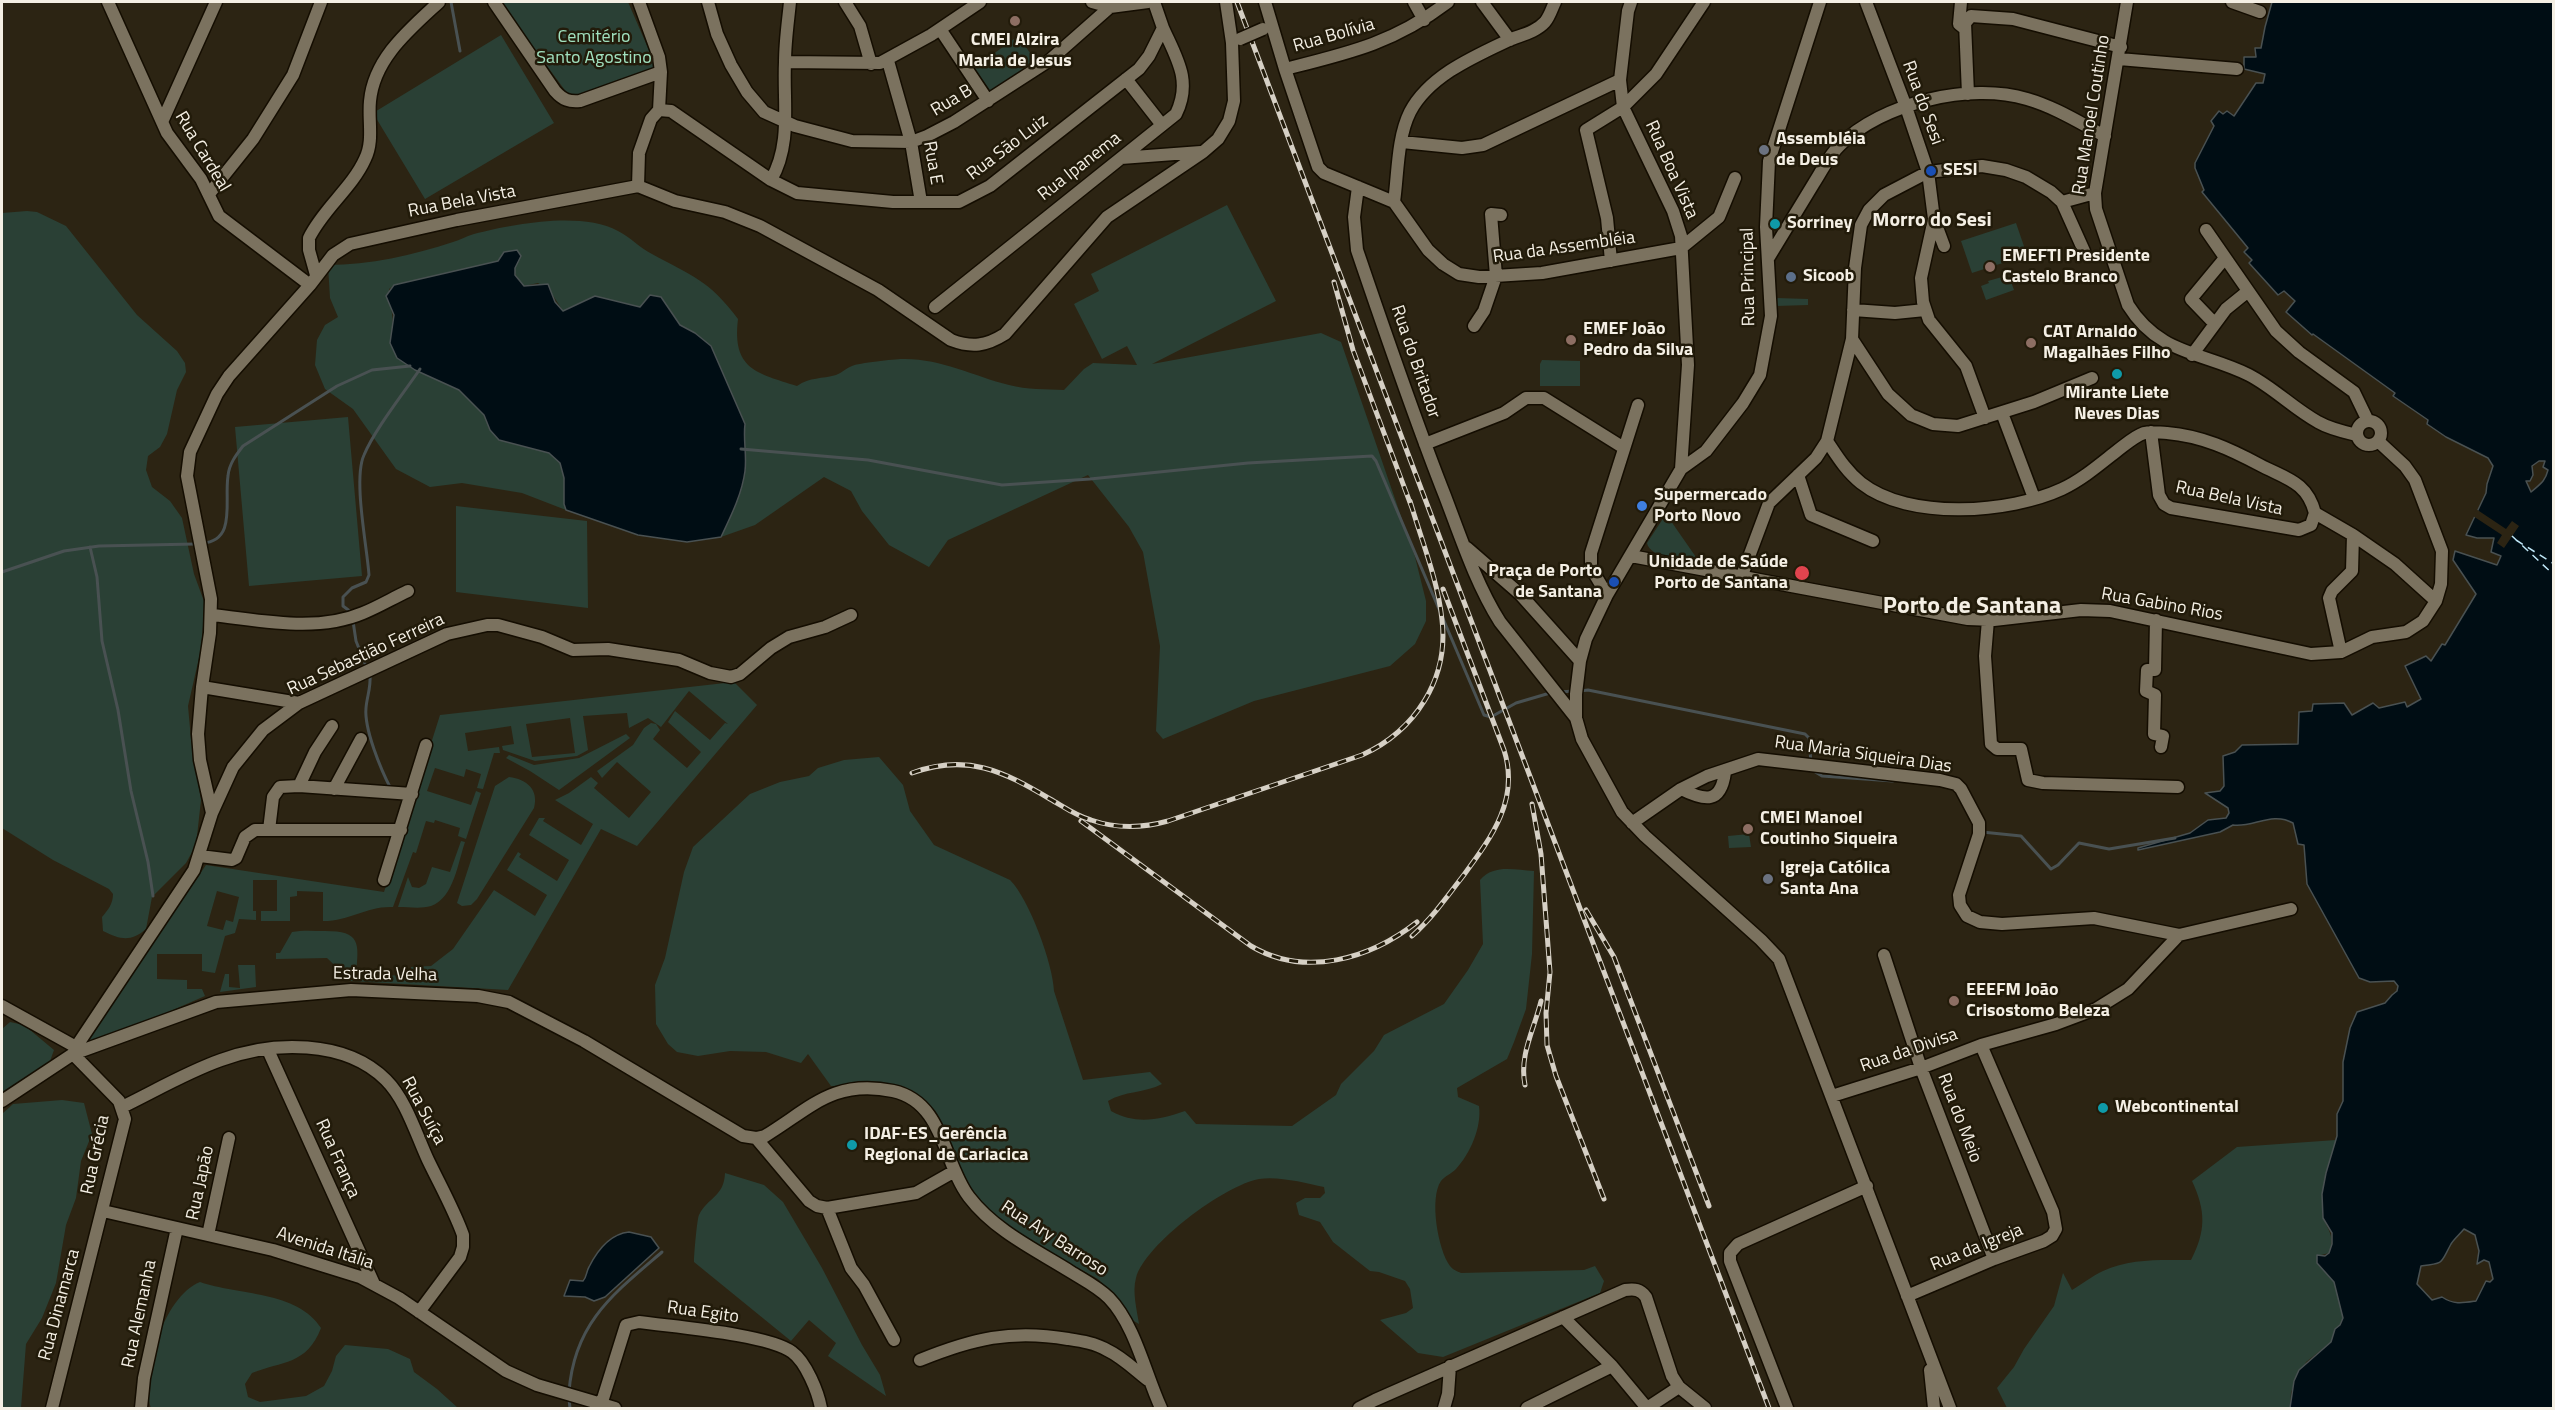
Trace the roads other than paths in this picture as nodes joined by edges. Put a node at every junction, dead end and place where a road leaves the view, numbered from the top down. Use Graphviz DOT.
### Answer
graph roads {
  1 [pos="216,2"];
  2 [pos="321,2"];
  3 [pos="439,2"];
  4 [pos="494,2"];
  5 [pos="639,2"];
  6 [pos="708,2"];
  7 [pos="790,2"];
  8 [pos="845,2"];
  9 [pos="980,2"];
  10 [pos="1092,2"];
  11 [pos="1149,2"];
  12 [pos="1155,2"];
  13 [pos="1226,2"];
  14 [pos="1265,2"];
  15 [pos="1414,2"];
  16 [pos="1448,2"];
  17 [pos="1482,2"];
  18 [pos="1555,2"];
  19 [pos="1631,2"];
  20 [pos="1704,2"];
  21 [pos="1820,2"];
  22 [pos="1866,2"];
  23 [pos="1960,2"];
  24 [pos="2127,2"];
  25 [pos="2232,2"];
  26 [pos="112,4"];
  27 [pos="1110,7"];
  28 [pos="2260,12"];
  29 [pos="1424,20"];
  30 [pos="1267,27"];
  31 [pos="1163,28"];
  32 [pos="940,29"];
  33 [pos="1965,29"];
  34 [pos="1510,40"];
  35 [pos="1236,41"];
  36 [pos="2120,53"];
  37 [pos="888,61"];
  38 [pos="785,62"];
  39 [pos="871,64"];
  40 [pos="1285,69"];
  41 [pos="2237,69"];
  42 [pos="661,72"];
  43 [pos="1126,79"];
  44 [pos="1620,80"];
  45 [pos="1968,94"];
  46 [pos="988,101"];
  47 [pos="1623,107"];
  48 [pos="1906,107"];
  49 [pos="659,110"];
  50 [pos="785,121"];
  51 [pos="162,122"];
  52 [pos="1162,125"];
  53 [pos="2105,136"];
  54 [pos="911,142"];
  55 [pos="1402,142"];
  56 [pos="1203,152"];
  57 [pos="1121,158"];
  58 [pos="1928,172"];
  59 [pos="1735,178"];
  60 [pos="771,180"];
  61 [pos="638,186"];
  62 [pos="1358,187"];
  63 [pos="2094,193"];
  64 [pos="209,195"];
  65 [pos="921,202"];
  66 [pos="1394,202"];
  67 [pos="2062,202"];
  68 [pos="1501,215"];
  69 [pos="1934,219"];
  70 [pos="2206,230"];
  71 [pos="1944,246"];
  72 [pos="1681,248"];
  73 [pos="2084,251"];
  74 [pos="1769,257"];
  75 [pos="2225,258"];
  76 [pos="1611,261"];
  77 [pos="1496,276"];
  78 [pos="313,280"];
  79 [pos="2247,292"];
  80 [pos="935,307"];
  81 [pos="1853,310"];
  82 [pos="1925,310"];
  83 [pos="2215,324"];
  84 [pos="1474,327"];
  85 [pos="1852,339"];
  86 [pos="2192,355"];
  87 [pos="2092,378"];
  88 [pos="1638,405"];
  89 [pos="2002,413"];
  90 [pos="2366,416"];
  91 [pos="1985,418"];
  92 [pos="2151,432"];
  93 [pos="2357,435"];
  94 [pos="1827,441"];
  95 [pos="2378,441"];
  96 [pos="1425,444"];
  97 [pos="1624,448"];
  98 [pos="1681,469"];
  99 [pos="1798,475"];
  100 [pos="2034,498"];
  101 [pos="2315,513"];
  102 [pos="2353,535"];
  103 [pos="1873,541"];
  104 [pos="1464,545"];
  105 [pos="1632,556"];
  106 [pos="1741,578"];
  107 [pos="408,591"];
  108 [pos="1607,595"];
  109 [pos="2436,601"];
  110 [pos="212,615"];
  111 [pos="851,615"];
  112 [pos="1988,620"];
  113 [pos="2156,620"];
  114 [pos="2341,652"];
  115 [pos="1580,661"];
  116 [pos="202,687"];
  117 [pos="299,703"];
  118 [pos="1576,718"];
  119 [pos="332,726"];
  120 [pos="361,739"];
  121 [pos="426,745"];
  122 [pos="2162,747"];
  123 [pos="1725,772"];
  124 [pos="299,786"];
  125 [pos="2178,787"];
  126 [pos="334,789"];
  127 [pos="1681,789"];
  128 [pos="412,794"];
  129 [pos="212,813"];
  130 [pos="1632,823"];
  131 [pos="269,830"];
  132 [pos="400,830"];
  133 [pos="200,856"];
  134 [pos="384,880"];
  135 [pos="2291,909"];
  136 [pos="2179,935"];
  137 [pos="1884,955"];
  138 [pos="2,1006"];
  139 [pos="1981,1045"];
  140 [pos="268,1050"];
  141 [pos="74,1051"];
  142 [pos="1921,1068"];
  143 [pos="1832,1096"];
  144 [pos="2,1101"];
  145 [pos="122,1107"];
  146 [pos="229,1138"];
  147 [pos="756,1138"];
  148 [pos="953,1172"];
  149 [pos="1867,1186"];
  150 [pos="827,1208"];
  151 [pos="103,1211"];
  152 [pos="177,1228"];
  153 [pos="208,1235"];
  154 [pos="1994,1259"];
  155 [pos="374,1284"];
  156 [pos="1907,1296"];
  157 [pos="419,1312"];
  158 [pos="1563,1317"];
  159 [pos="894,1340"];
  160 [pos="1929,1354"];
  161 [pos="920,1360"];
  162 [pos="1450,1366"];
  163 [pos="1612,1366"];
  164 [pos="1148,1380"];
  165 [pos="1679,1387"];
  166 [pos="601,1405"];
  167 [pos="52,1408"];
  168 [pos="141,1408"];
  169 [pos="615,1408"];
  170 [pos="821,1408"];
  171 [pos="1161,1408"];
  172 [pos="1359,1408"];
  173 [pos="1444,1408"];
  174 [pos="1527,1408"];
  175 [pos="1647,1408"];
  176 [pos="1705,1408"];
  177 [pos="1787,1408"];
  178 [pos="1934,1408"];
  179 [pos="1950,1408"];
  1 -- 51 [label="street"];
  2 -- 64 [label="street"];
  3 -- 78 [label="street"];
  4 -- 42 [label="street"];
  5 -- 42 [label="street"];
  6 -- 50 [label="street, Rua B"];
  7 -- 38 [label="street"];
  8 -- 39 [label="street"];
  9 -- 32 [label="street"];
  10 -- 27 [label="street"];
  11 -- 27 [label="street"];
  12 -- 31 [label="street"];
  13 -- 35 [label="street"];
  14 -- 30 [label="street"];
  15 -- 29 [label="street"];
  16 -- 29 [label="street, Rua Bolívia"];
  17 -- 34 [label="street"];
  18 -- 34 [label="street"];
  19 -- 44 [label="street, Rua Boa Vista"];
  20 -- 47 [label="street"];
  21 -- 74 [label="street, Rua Principal"];
  22 -- 48 [label="street, Rua do Sesi"];
  23 -- 33 [label="street"];
  24 -- 36 [label="street, Rua Manoel Coutinho"];
  25 -- 28 [label="street"];
  26 -- 51 [label="street, Rua Cardeal"];
  27 -- 46 [label="street, Rua B"];
  29 -- 40 [label="street, Rua Bolívia"];
  30 -- 35 [label="street, bridge"];
  30 -- 40 [label="street"];
  31 -- 43 [label="street, Rua São Luiz"];
  31 -- 52 [label="street, Rua Ipanema"];
  32 -- 37 [label="street"];
  32 -- 46 [label="street"];
  33 -- 36 [label="street"];
  33 -- 45 [label="street"];
  34 -- 55 [label="street"];
  35 -- 56 [label="street"];
  36 -- 41 [label="street"];
  36 -- 53 [label="street, Rua Manoel Coutinho"];
  37 -- 39 [label="street"];
  37 -- 54 [label="street, Rua E"];
  38 -- 39 [label="street"];
  38 -- 50 [label="street"];
  40 -- 62 [label="street"];
  42 -- 49 [label="street"];
  43 -- 52 [label="street"];
  43 -- 65 [label="street, Rua São Luiz"];
  44 -- 47 [label="street, Rua Boa Vista"];
  44 -- 55 [label="street"];
  45 -- 48 [label="street"];
  45 -- 53 [label="street"];
  46 -- 54 [label="street, Rua B"];
  47 -- 72 [label="street, Rua Boa Vista"];
  47 -- 76 [label="street"];
  48 -- 58 [label="street, Rua do Sesi"];
  48 -- 74 [label="street"];
  49 -- 60 [label="street, Rua São Luiz"];
  49 -- 61 [label="street"];
  50 -- 54 [label="street, Rua B"];
  50 -- 60 [label="street"];
  51 -- 64 [label="street, Rua Cardeal"];
  52 -- 57 [label="street, Rua Ipanema"];
  53 -- 63 [label="street, Rua Manoel Coutinho"];
  54 -- 65 [label="street, Rua E"];
  55 -- 66 [label="street"];
  56 -- 57 [label="street"];
  56 -- 61 [label="street"];
  57 -- 80 [label="street, Rua Ipanema"];
  58 -- 67 [label="street"];
  58 -- 69 [label="street, Rua do Sesi"];
  58 -- 81 [label="street"];
  59 -- 72 [label="street, Rua da Assembléia"];
  60 -- 65 [label="street, Rua São Luiz"];
  61 -- 78 [label="street, Rua Bela Vista"];
  62 -- 66 [label="street"];
  62 -- 96 [label="street, Rua do Britador"];
  63 -- 67 [label="street"];
  63 -- 86 [label="street, Rua Manoel Coutinho"];
  64 -- 78 [label="street, Rua Cardeal"];
  66 -- 77 [label="street, Rua da Assembléia"];
  67 -- 73 [label="street"];
  68 -- 77 [label="street"];
  69 -- 71 [label="street, Rua do Sesi"];
  69 -- 82 [label="street, Rua do Sesi"];
  70 -- 75 [label="street"];
  72 -- 76 [label="street, Rua da Assembléia"];
  72 -- 98 [label="street"];
  74 -- 98 [label="street, Rua Principal"];
  75 -- 79 [label="street"];
  75 -- 83 [label="street"];
  76 -- 77 [label="street, Rua da Assembléia"];
  77 -- 84 [label="street"];
  78 -- 110 [label="street, Rua Bela Vista"];
  79 -- 83 [label="street"];
  79 -- 90 [label="street"];
  81 -- 82 [label="street"];
  81 -- 85 [label="street"];
  82 -- 91 [label="street, Rua do Sesi"];
  83 -- 86 [label="street"];
  85 -- 91 [label="street"];
  85 -- 94 [label="street"];
  86 -- 93 [label="street, Rua Manoel Coutinho"];
  87 -- 89 [label="street"];
  88 -- 97 [label="street"];
  89 -- 91 [label="street"];
  89 -- 100 [label="street"];
  90 -- 93 [label="street"];
  90 -- 95 [label="street"];
  92 -- 100 [label="street"];
  92 -- 101 [label="street"];
  92 -- 101 [label="street, Rua Bela Vista"];
  93 -- 95 [label="street"];
  94 -- 99 [label="street"];
  94 -- 100 [label="street"];
  95 -- 109 [label="street, Rua Gabino Rios"];
  96 -- 97 [label="street"];
  96 -- 104 [label="street, Rua do Britador"];
  97 -- 108 [label="street"];
  98 -- 105 [label="street, Rua Principal"];
  99 -- 103 [label="street"];
  99 -- 106 [label="street"];
  101 -- 102 [label="street"];
  102 -- 109 [label="street"];
  102 -- 114 [label="street"];
  104 -- 115 [label="street, Rua do Britador"];
  104 -- 118 [label="street, Rua do Britador"];
  105 -- 106 [label="street, Rua Gabino Rios"];
  105 -- 108 [label="street, Rua Principal"];
  106 -- 112 [label="street, Rua Gabino Rios"];
  107 -- 110 [label="street"];
  108 -- 115 [label="street, Rua Principal"];
  109 -- 114 [label="street, Rua Gabino Rios"];
  110 -- 116 [label="street, Rua Bela Vista"];
  111 -- 117 [label="street, Rua Sebastião Ferreira"];
  112 -- 113 [label="street, Rua Gabino Rios"];
  112 -- 125 [label="street"];
  113 -- 114 [label="street, Rua Gabino Rios"];
  113 -- 122 [label="street"];
  115 -- 118 [label="street, Rua Principal"];
  116 -- 117 [label="street"];
  116 -- 129 [label="street, Rua Bela Vista"];
  117 -- 129 [label="street, Rua Sebastião Ferreira"];
  118 -- 130 [label="street"];
  119 -- 124 [label="street"];
  120 -- 126 [label="street"];
  121 -- 128 [label="street"];
  123 -- 127 [label="street, Rua Maria Siqueira Dias"];
  123 -- 127 [label="street"];
  123 -- 136 [label="street, Rua Maria Siqueira Dias"];
  124 -- 126 [label="street"];
  124 -- 131 [label="street"];
  126 -- 128 [label="street"];
  127 -- 130 [label="street, Rua Maria Siqueira Dias"];
  128 -- 132 [label="street"];
  129 -- 133 [label="street, Rua Sebastião Ferreira"];
  130 -- 143 [label="street"];
  131 -- 132 [label="street"];
  131 -- 133 [label="street"];
  132 -- 134 [label="street"];
  133 -- 141 [label="street, Rua Sebastião Ferreira"];
  135 -- 136 [label="street, Rua Maria Siqueira Dias"];
  136 -- 139 [label="street, Rua da Divisa"];
  137 -- 142 [label="street, Rua do Meio"];
  138 -- 141 [label="street, Rua Grécia"];
  139 -- 142 [label="street, Rua da Divisa"];
  139 -- 154 [label="street, Rua da Igreja"];
  140 -- 145 [label="street, Rua Suíça"];
  140 -- 155 [label="street, Rua França"];
  140 -- 157 [label="street, Rua Suíça"];
  141 -- 144 [label="street, Estrada Velha"];
  141 -- 145 [label="street, Rua Grécia"];
  141 -- 147 [label="street, Estrada Velha"];
  142 -- 143 [label="street, Rua da Divisa"];
  142 -- 154 [label="street, Rua do Meio"];
  143 -- 149 [label="street"];
  145 -- 151 [label="street, Rua Grécia"];
  146 -- 153 [label="street, Rua Japão"];
  147 -- 148 [label="street, Rua Ary Barroso"];
  147 -- 150 [label="street"];
  148 -- 150 [label="street"];
  148 -- 164 [label="street, Rua Ary Barroso"];
  149 -- 156 [label="street"];
  149 -- 177 [label="street"];
  150 -- 159 [label="street"];
  151 -- 152 [label="street, Avenida Itália"];
  151 -- 167 [label="street, Rua Dinamarca"];
  152 -- 153 [label="street, Avenida Itália"];
  152 -- 168 [label="street, Rua Alemanha"];
  153 -- 155 [label="street, Avenida Itália"];
  154 -- 156 [label="street, Rua da Igreja"];
  155 -- 157 [label="street, Avenida Itália"];
  156 -- 160 [label="street"];
  157 -- 166 [label="street, Avenida Itália"];
  158 -- 162 [label="street"];
  158 -- 163 [label="street"];
  158 -- 165 [label="street"];
  160 -- 178 [label="street"];
  160 -- 179 [label="street"];
  161 -- 164 [label="street"];
  162 -- 172 [label="street"];
  162 -- 173 [label="street"];
  163 -- 174 [label="street"];
  163 -- 175 [label="street"];
  164 -- 171 [label="street, Rua Ary Barroso"];
  165 -- 175 [label="street"];
  165 -- 176 [label="street"];
  166 -- 169 [label="street, Avenida Itália"];
  166 -- 170 [label="street, Rua Egito"];
}
